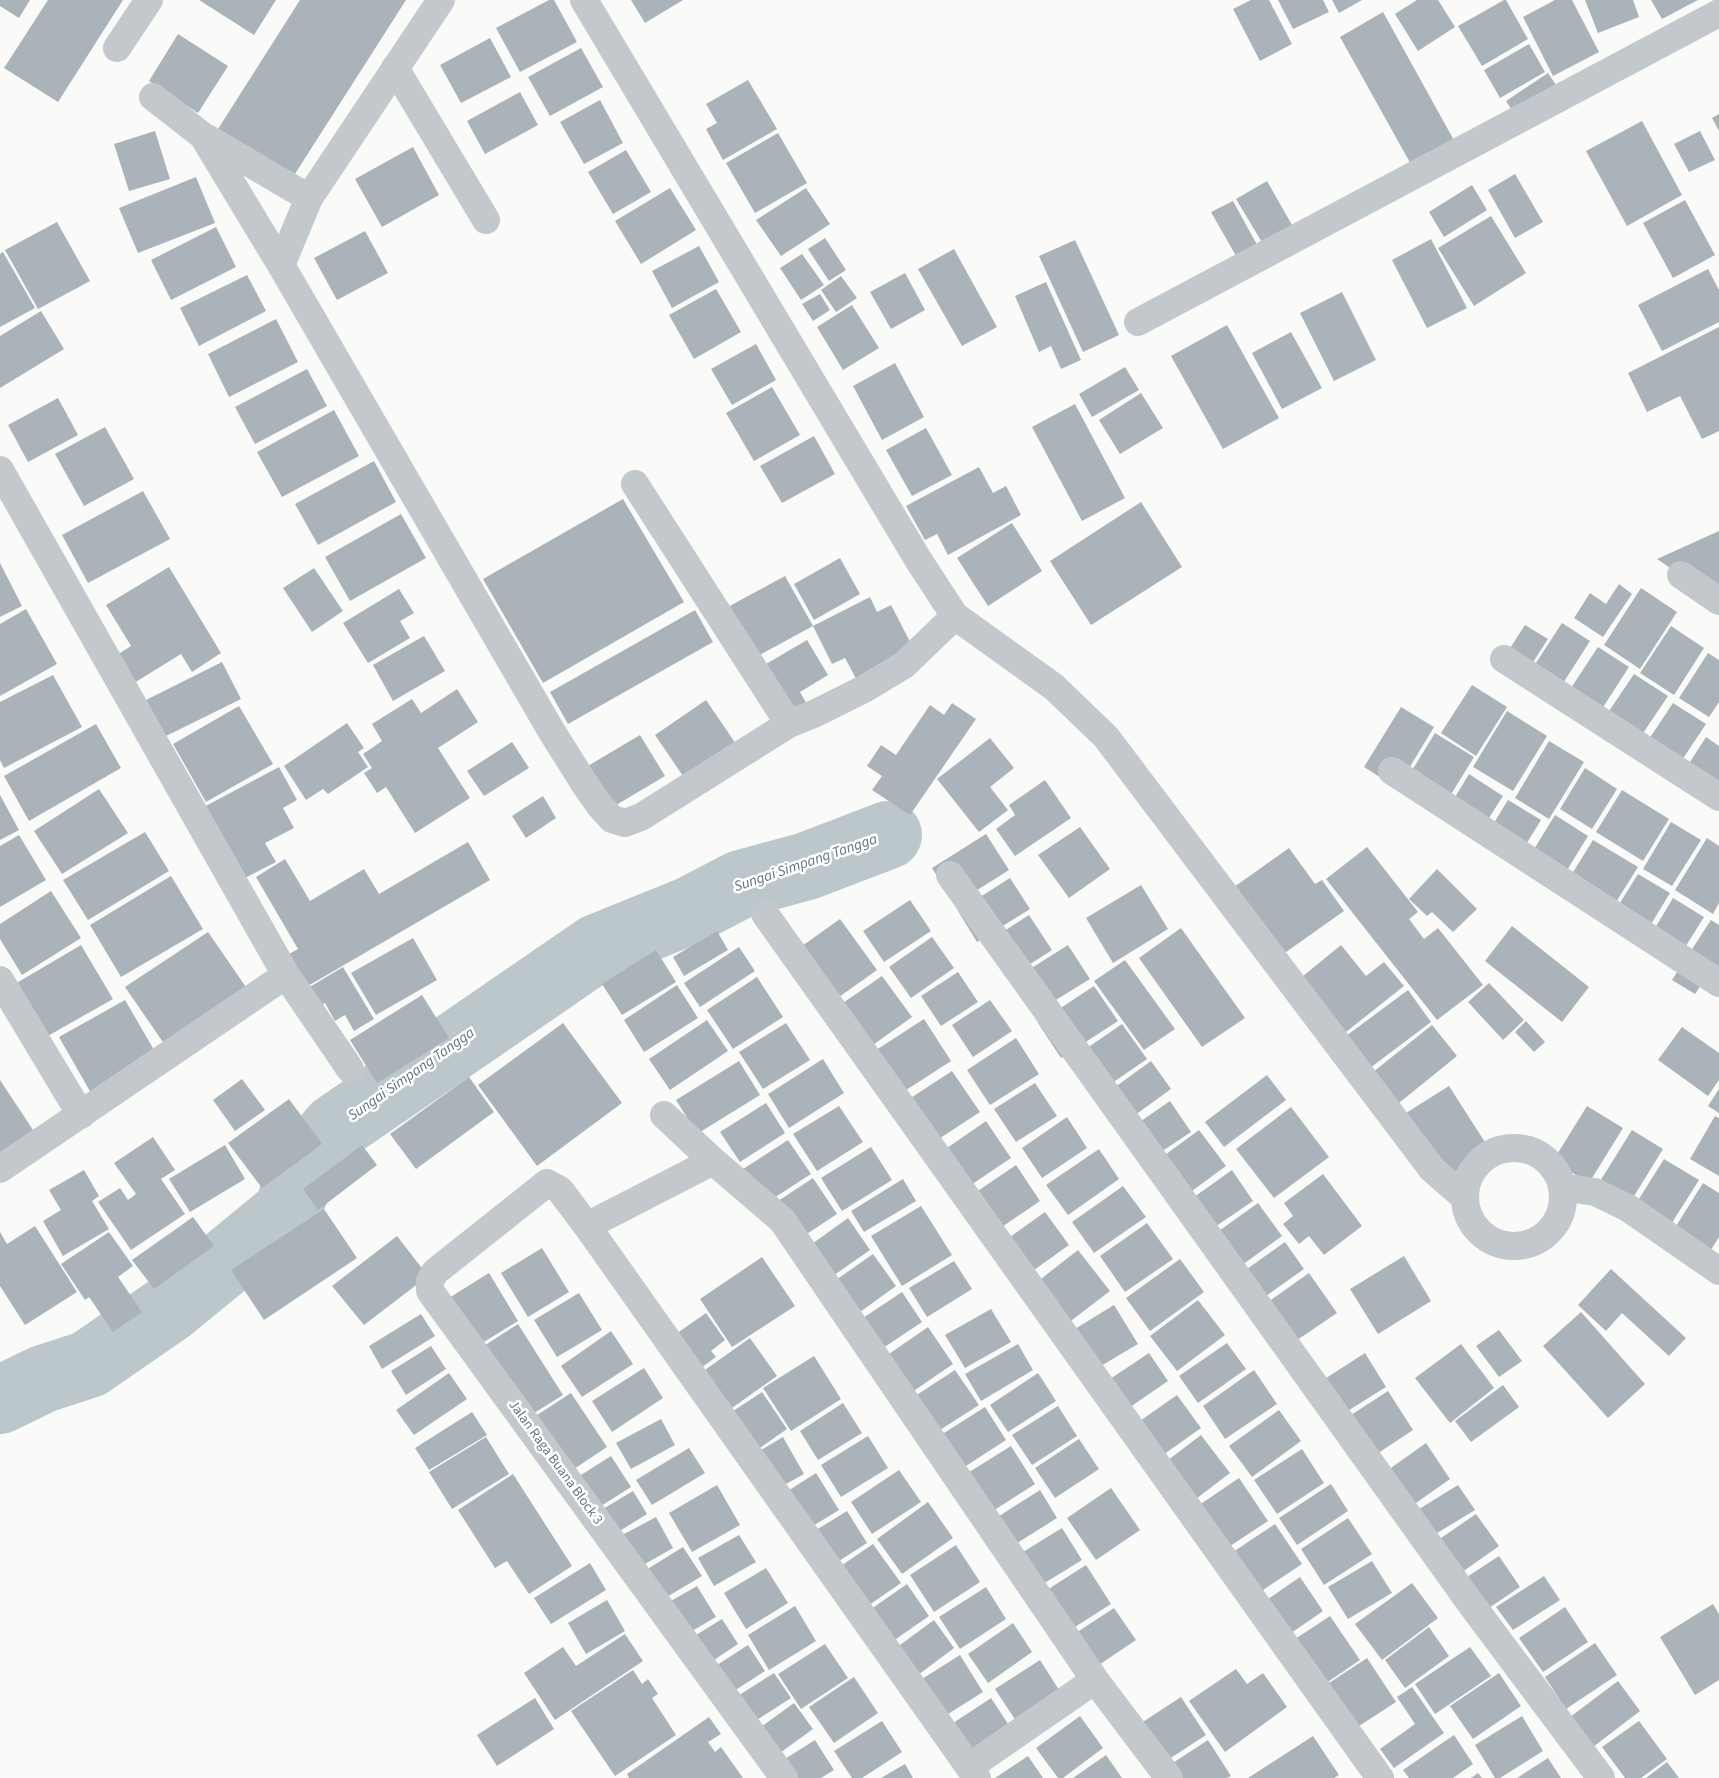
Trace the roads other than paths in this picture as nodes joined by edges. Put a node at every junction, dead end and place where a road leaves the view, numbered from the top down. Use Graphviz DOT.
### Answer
graph roads {
  1 [pos="149,0"];
  2 [pos="441,0"];
  3 [pos="584,0"];
  4 [pos="1719,12"];
  5 [pos="117,48"];
  6 [pos="395,68"];
  7 [pos="153,97"];
  8 [pos="203,136"];
  9 [pos="310,198"];
  10 [pos="486,220"];
  11 [pos="281,265"];
  12 [pos="1138,322"];
  13 [pos="0,470"];
  14 [pos="635,484"];
  15 [pos="1681,575"];
  16 [pos="1719,601"];
  17 [pos="955,616"];
  18 [pos="1504,660"];
  19 [pos="789,724"];
  20 [pos="1392,771"];
  21 [pos="1719,797"];
  22 [pos="950,875"];
  23 [pos="764,914"];
  24 [pos="286,975"];
  25 [pos="0,980"];
  26 [pos="1719,983"];
  27 [pos="350,1069"];
  28 [pos="81,1115"];
  29 [pos="664,1115"];
  30 [pos="713,1161"];
  31 [pos="0,1169"];
  32 [pos="1562,1187"];
  33 [pos="1464,1197"];
  34 [pos="587,1226"];
  35 [pos="1719,1271"];
  36 [pos="1095,1680"];
  37 [pos="973,1772"];
  38 [pos="784,1778"];
  39 [pos="1169,1778"];
  40 [pos="1380,1778"];
  41 [pos="1601,1778"];
  1 -- 5 [label="street"];
  2 -- 6 [label="street"];
  3 -- 17 [label="street"];
  4 -- 12 [label="street"];
  6 -- 9 [label="street"];
  6 -- 10 [label="street"];
  7 -- 8 [label="street"];
  8 -- 9 [label="street"];
  8 -- 11 [label="street"];
  9 -- 11 [label="street"];
  11 -- 19 [label="street"];
  13 -- 24 [label="street"];
  14 -- 19 [label="street"];
  15 -- 16 [label="street"];
  17 -- 19 [label="street"];
  17 -- 33 [label="street"];
  18 -- 21 [label="street"];
  20 -- 26 [label="street"];
  22 -- 41 [label="street"];
  23 -- 40 [label="street"];
  24 -- 27 [label="street"];
  24 -- 28 [label="street"];
  25 -- 28 [label="street"];
  28 -- 31 [label="street"];
  29 -- 30 [label="street"];
  30 -- 34 [label="street"];
  30 -- 36 [label="street"];
  32 -- 33 [label="street"];
  32 -- 33 [label="street"];
  32 -- 35 [label="street"];
  34 -- 37 [label="street"];
  34 -- 38 [label="street, Jalan Raga Buana Block 3"];
  36 -- 37 [label="street"];
  36 -- 39 [label="street"];
}
